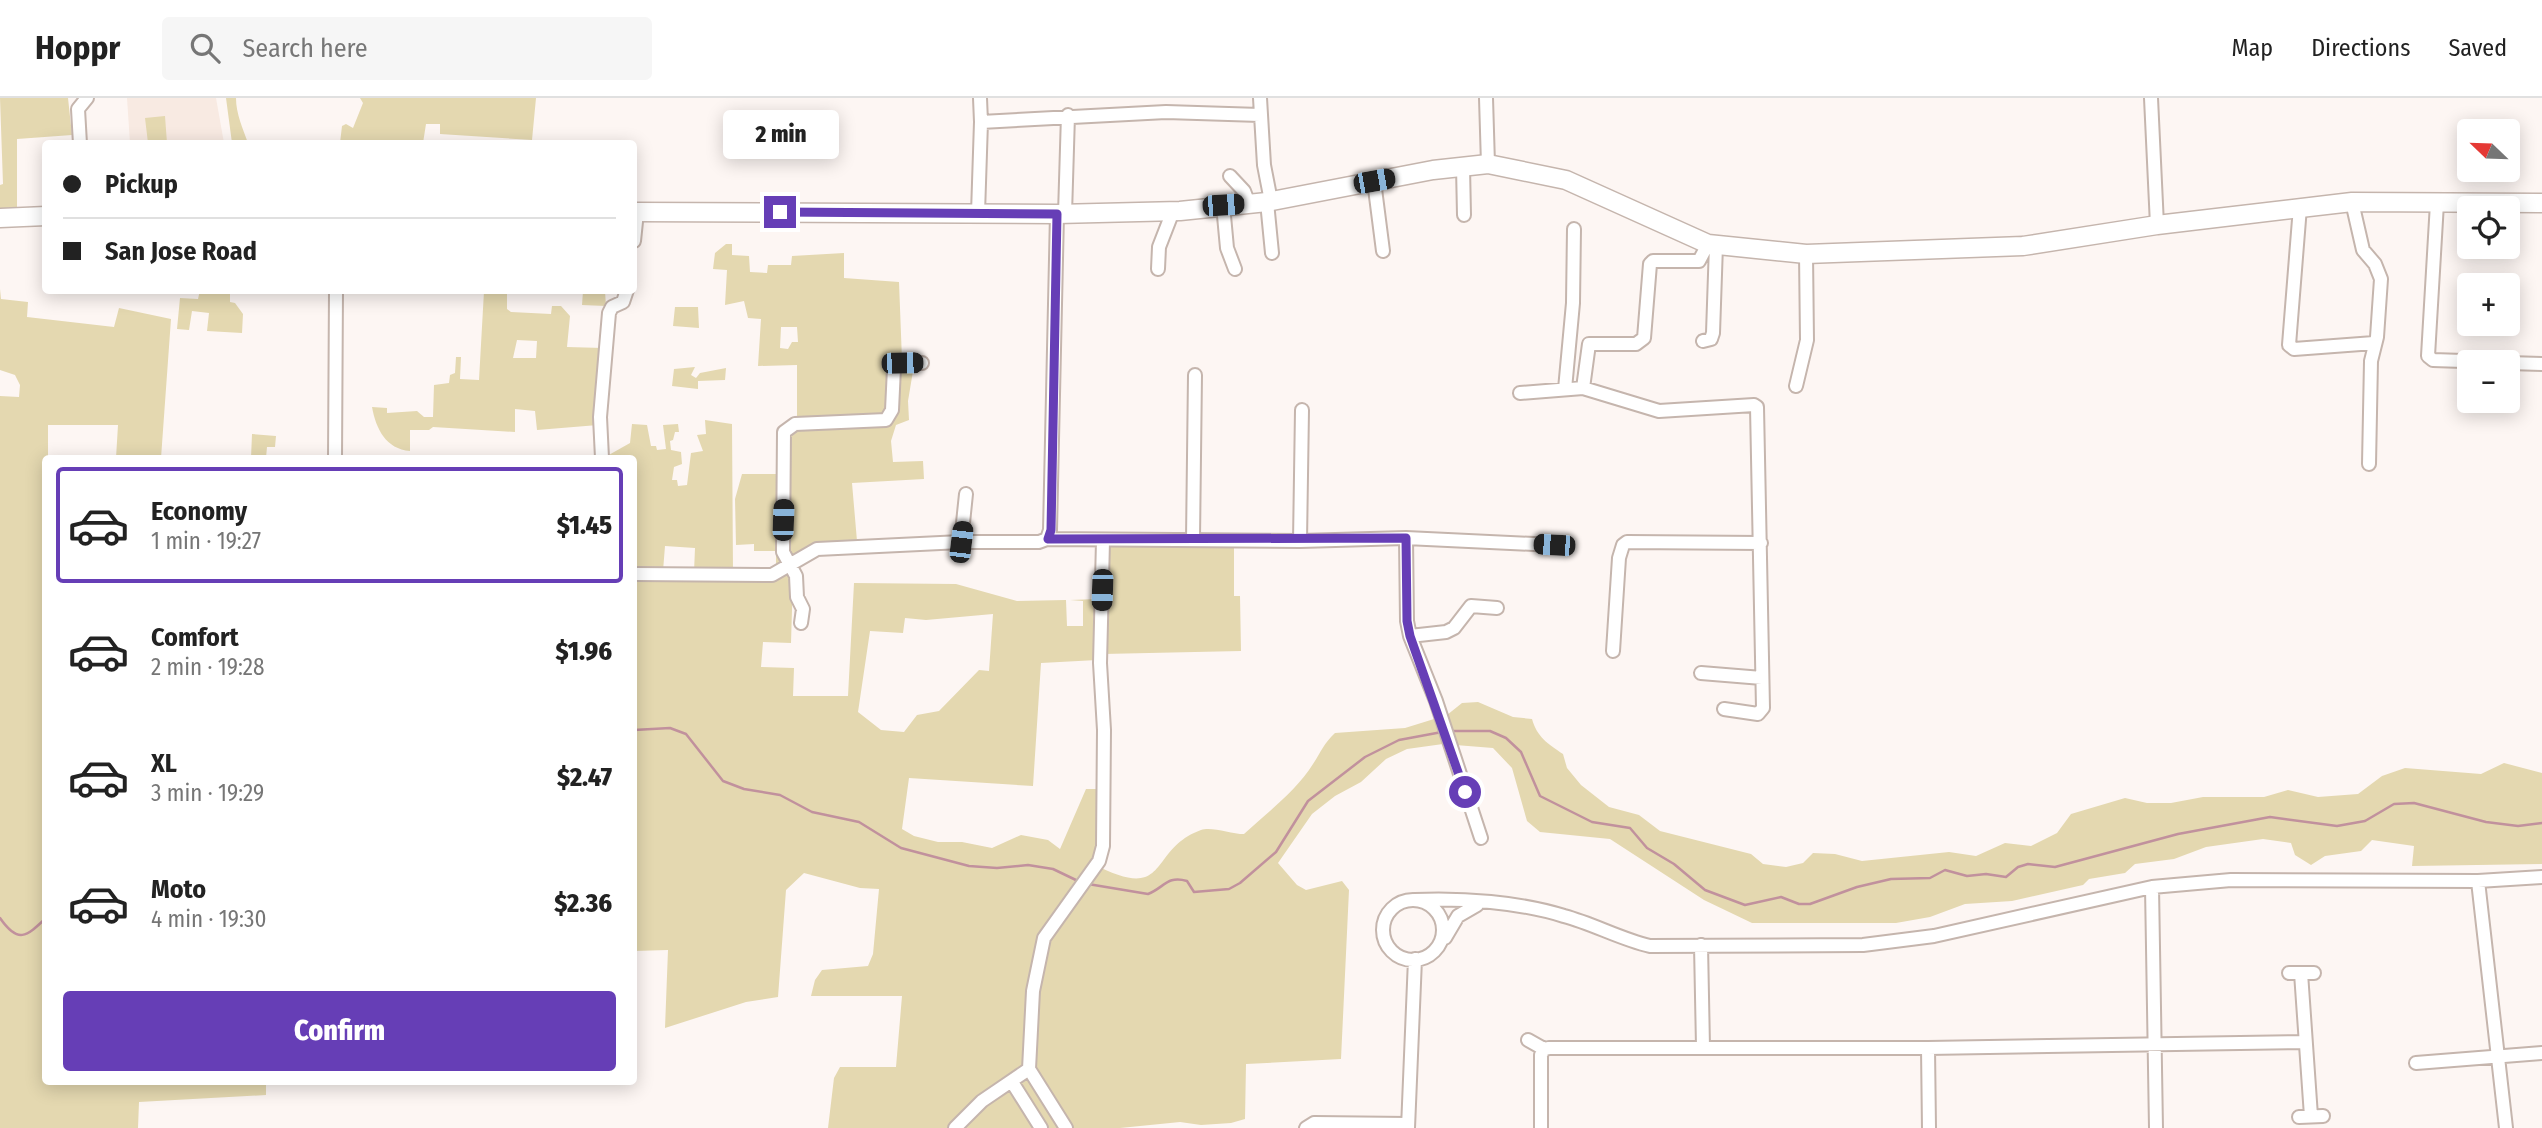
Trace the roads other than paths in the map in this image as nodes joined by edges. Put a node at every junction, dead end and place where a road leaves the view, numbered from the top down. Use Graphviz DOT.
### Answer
graph roads {
  1 [pos="87,98"];
  2 [pos="980,98"];
  3 [pos="1260,98"];
  4 [pos="1486,98"];
  5 [pos="2151,98"];
  6 [pos="1068,115"];
  7 [pos="1260,115"];
  8 [pos="981,122"];
  9 [pos="80,140"];
  10 [pos="1488,164"];
  11 [pos="1463,167"];
  12 [pos="1230,176"];
  13 [pos="1374,181"];
  14 [pos="1262,202"];
  15 [pos="2352,202"];
  16 [pos="2437,203"];
  17 [pos="2542,203"];
  18 [pos="1223,205"];
  19 [pos="2300,207"];
  20 [pos="1173,211"];
  21 [pos="637,212"];
  22 [pos="978,213"];
  23 [pos="1061,214"];
  24 [pos="1464,215"];
  25 [pos="42,216"];
  26 [pos="0,218"];
  27 [pos="2157,225"];
  28 [pos="1574,229"];
  29 [pos="1712,245"];
  30 [pos="1382,251"];
  31 [pos="1272,253"];
  32 [pos="1806,254"];
  33 [pos="1235,268"];
  34 [pos="1158,269"];
  35 [pos="336,294"];
  36 [pos="626,294"];
  37 [pos="1703,341"];
  38 [pos="2374,343"];
  39 [pos="2457,361"];
  40 [pos="922,363"];
  41 [pos="2520,363"];
  42 [pos="2542,364"];
  43 [pos="1195,376"];
  44 [pos="1796,386"];
  45 [pos="1583,388"];
  46 [pos="1564,389"];
  47 [pos="1520,393"];
  48 [pos="1303,410"];
  49 [pos="335,455"];
  50 [pos="602,455"];
  51 [pos="2369,464"];
  52 [pos="966,494"];
  53 [pos="1406,538"];
  54 [pos="1048,539"];
  55 [pos="1192,539"];
  56 [pos="1103,541"];
  57 [pos="1300,541"];
  58 [pos="961,542"];
  59 [pos="1761,543"];
  60 [pos="1554,545"];
  61 [pos="791,566"];
  62 [pos="637,574"];
  63 [pos="1497,608"];
  64 [pos="801,623"];
  65 [pos="1410,636"];
  66 [pos="1613,651"];
  67 [pos="1701,673"];
  68 [pos="1762,678"];
  69 [pos="1724,709"];
  70 [pos="1481,838"];
  71 [pos="2542,877"];
  72 [pos="2478,881"];
  73 [pos="2152,887"];
  74 [pos="1415,900"];
  75 [pos="1481,903"];
  76 [pos="1441,942"];
  77 [pos="1701,945"];
  78 [pos="1415,959"];
  79 [pos="2301,973"];
  80 [pos="1528,1040"];
  81 [pos="2154,1042"];
  82 [pos="2305,1042"];
  83 [pos="1703,1047"];
  84 [pos="1928,1048"];
  85 [pos="1544,1049"];
  86 [pos="2542,1053"];
  87 [pos="2499,1056"];
  88 [pos="2416,1063"];
  89 [pos="1029,1069"];
  90 [pos="1012,1082"];
  91 [pos="2311,1116"];
  92 [pos="1408,1126"];
  93 [pos="955,1128"];
  94 [pos="1041,1128"];
  95 [pos="1066,1128"];
  96 [pos="1306,1128"];
  97 [pos="1541,1128"];
  98 [pos="1929,1128"];
  99 [pos="2156,1128"];
  100 [pos="2505,1128"];
  1 -- 9 [label="street"];
  2 -- 8 [label="street"];
  3 -- 7 [label="street"];
  4 -- 10 [label="street"];
  5 -- 27 [label="street"];
  6 -- 7 [label="street"];
  6 -- 8 [label="street"];
  6 -- 23 [label="street"];
  7 -- 14 [label="street"];
  8 -- 22 [label="street"];
  10 -- 11 [label="street"];
  10 -- 29 [label="street"];
  11 -- 13 [label="street"];
  11 -- 24 [label="street"];
  12 -- 14 [label="street"];
  13 -- 14 [label="street"];
  13 -- 30 [label="street"];
  14 -- 18 [label="street"];
  14 -- 31 [label="street"];
  15 -- 16 [label="street"];
  15 -- 19 [label="street"];
  15 -- 38 [label="street"];
  16 -- 17 [label="street"];
  16 -- 39 [label="street"];
  18 -- 20 [label="street"];
  18 -- 33 [label="street"];
  19 -- 27 [label="street"];
  19 -- 38 [label="street"];
  20 -- 23 [label="street"];
  20 -- 34 [label="street"];
  21 -- 22 [label="street"];
  22 -- 23 [label="street"];
  23 -- 54 [label="street"];
  25 -- 26 [label="street"];
  27 -- 32 [label="street"];
  28 -- 46 [label="street"];
  29 -- 32 [label="street"];
  29 -- 37 [label="street"];
  29 -- 45 [label="street"];
  32 -- 44 [label="street"];
  35 -- 49 [label="street"];
  36 -- 50 [label="street"];
  38 -- 51 [label="street"];
  40 -- 61 [label="street"];
  41 -- 42 [label="street"];
  43 -- 55 [label="street"];
  45 -- 46 [label="street"];
  45 -- 59 [label="street"];
  46 -- 47 [label="street"];
  48 -- 57 [label="street"];
  52 -- 58 [label="street"];
  53 -- 57 [label="street"];
  53 -- 60 [label="street"];
  53 -- 65 [label="street"];
  54 -- 56 [label="street"];
  54 -- 58 [label="street"];
  55 -- 56 [label="street"];
  55 -- 57 [label="street"];
  56 -- 89 [label="street"];
  58 -- 61 [label="street"];
  59 -- 66 [label="street"];
  59 -- 68 [label="street"];
  61 -- 62 [label="street"];
  61 -- 64 [label="street"];
  63 -- 65 [label="street"];
  65 -- 70 [label="street"];
  67 -- 68 [label="street"];
  68 -- 69 [label="street"];
  71 -- 72 [label="street"];
  72 -- 73 [label="street"];
  72 -- 87 [label="street"];
  73 -- 77 [label="street"];
  73 -- 81 [label="street"];
  74 -- 75 [label="street"];
  74 -- 76 [label="street"];
  74 -- 78 [label="street"];
  75 -- 76 [label="street"];
  75 -- 77 [label="street"];
  76 -- 78 [label="street"];
  77 -- 83 [label="street"];
  78 -- 92 [label="street"];
  79 -- 82 [label="street"];
  80 -- 85 [label="street"];
  81 -- 82 [label="street"];
  81 -- 84 [label="street"];
  81 -- 99 [label="street"];
  82 -- 91 [label="street"];
  83 -- 84 [label="street"];
  83 -- 85 [label="street"];
  84 -- 98 [label="street"];
  85 -- 97 [label="street"];
  86 -- 87 [label="street"];
  87 -- 88 [label="street"];
  87 -- 100 [label="street"];
  89 -- 90 [label="street"];
  89 -- 95 [label="street"];
  90 -- 93 [label="street"];
  90 -- 94 [label="street"];
  92 -- 96 [label="street"];
}
